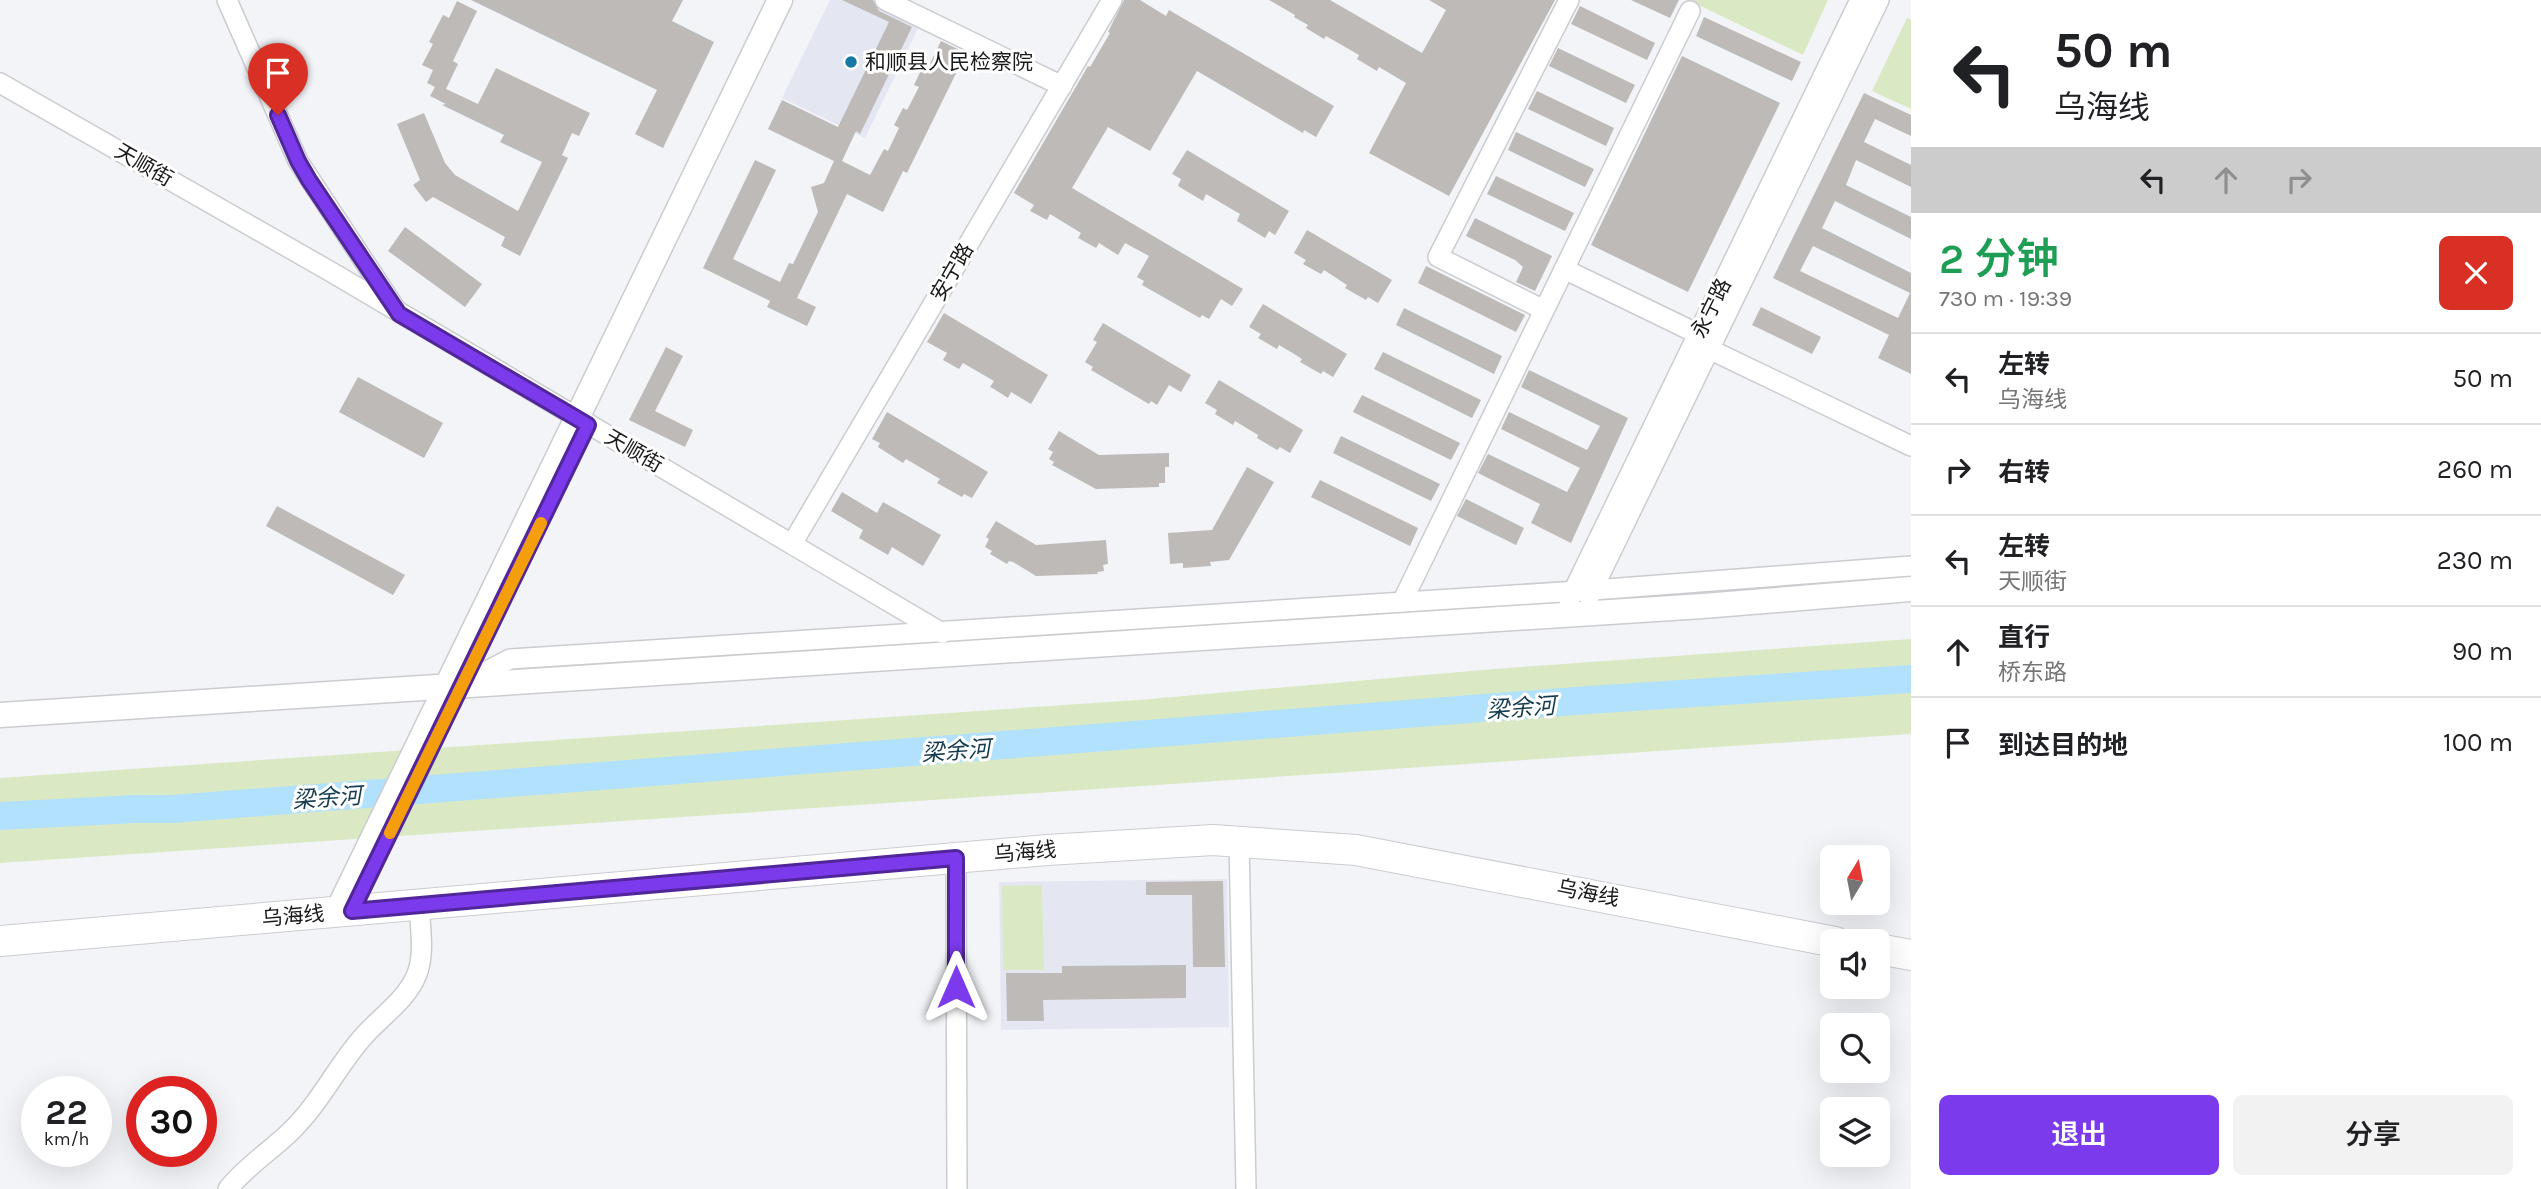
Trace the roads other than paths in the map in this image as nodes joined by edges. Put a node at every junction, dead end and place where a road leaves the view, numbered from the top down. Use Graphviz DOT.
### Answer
graph roads {
  1 [pos="227,0"];
  2 [pos="780,0"];
  3 [pos="795,0"];
  4 [pos="886,0"];
  5 [pos="1112,0"];
  6 [pos="1569,0"];
  7 [pos="1860,0"];
  8 [pos="1879,0"];
  9 [pos="1690,10"];
  10 [pos="0,83"];
  11 [pos="1062,86"];
  12 [pos="1564,269"];
  13 [pos="1544,310"];
  14 [pos="399,314"];
  15 [pos="1704,342"];
  16 [pos="582,422"];
  17 [pos="1911,446"];
  18 [pos="792,544"];
  19 [pos="1911,566"];
  20 [pos="1911,589"];
  21 [pos="1402,602"];
  22 [pos="1577,603"];
  23 [pos="941,632"];
  24 [pos="975,653"];
  25 [pos="454,685"];
  26 [pos="0,715"];
  27 [pos="1239,841"];
  28 [pos="956,858"];
  29 [pos="419,905"];
  30 [pos="345,911"];
  31 [pos="1820,939"];
  32 [pos="0,941"];
  33 [pos="1890,951"];
  34 [pos="1911,955"];
  35 [pos="229,1189"];
  36 [pos="957,1189"];
  37 [pos="1246,1189"];
  1 -- 14 [label="street"];
  2 -- 16 [label="main road"];
  3 -- 16 [label="main road"];
  4 -- 11 [label="street"];
  5 -- 11 [label="street, 安宁路"];
  6 -- 13 [label="street"];
  7 -- 15 [label="street, 永宁路"];
  8 -- 15 [label="street, 永宁路"];
  9 -- 12 [label="street"];
  10 -- 14 [label="street, 天顺街"];
  11 -- 18 [label="street, 安宁路"];
  12 -- 13 [label="street"];
  12 -- 15 [label="street"];
  13 -- 21 [label="street"];
  14 -- 16 [label="street, 天顺街"];
  15 -- 17 [label="street"];
  15 -- 22 [label="street, 永宁路"];
  16 -- 18 [label="street, 天顺街"];
  16 -- 25 [label="main road"];
  18 -- 23 [label="street, 天顺街"];
  19 -- 22 [label="street"];
  20 -- 22 [label="main road"];
  21 -- 22 [label="street"];
  21 -- 23 [label="street"];
  22 -- 24 [label="main road"];
  23 -- 24 [label="street, 天顺街"];
  23 -- 25 [label="street"];
  24 -- 25 [label="main road"];
  25 -- 26 [label="main road"];
  25 -- 30 [label="main road"];
  27 -- 28 [label="highway, 乌海线"];
  27 -- 31 [label="highway, 乌海线"];
  27 -- 37 [label="street"];
  28 -- 29 [label="highway, 乌海线"];
  28 -- 36 [label="street"];
  29 -- 30 [label="highway, 乌海线"];
  29 -- 35 [label="street"];
  30 -- 32 [label="highway, 乌海线"];
  33 -- 34 [label="highway"];
}
